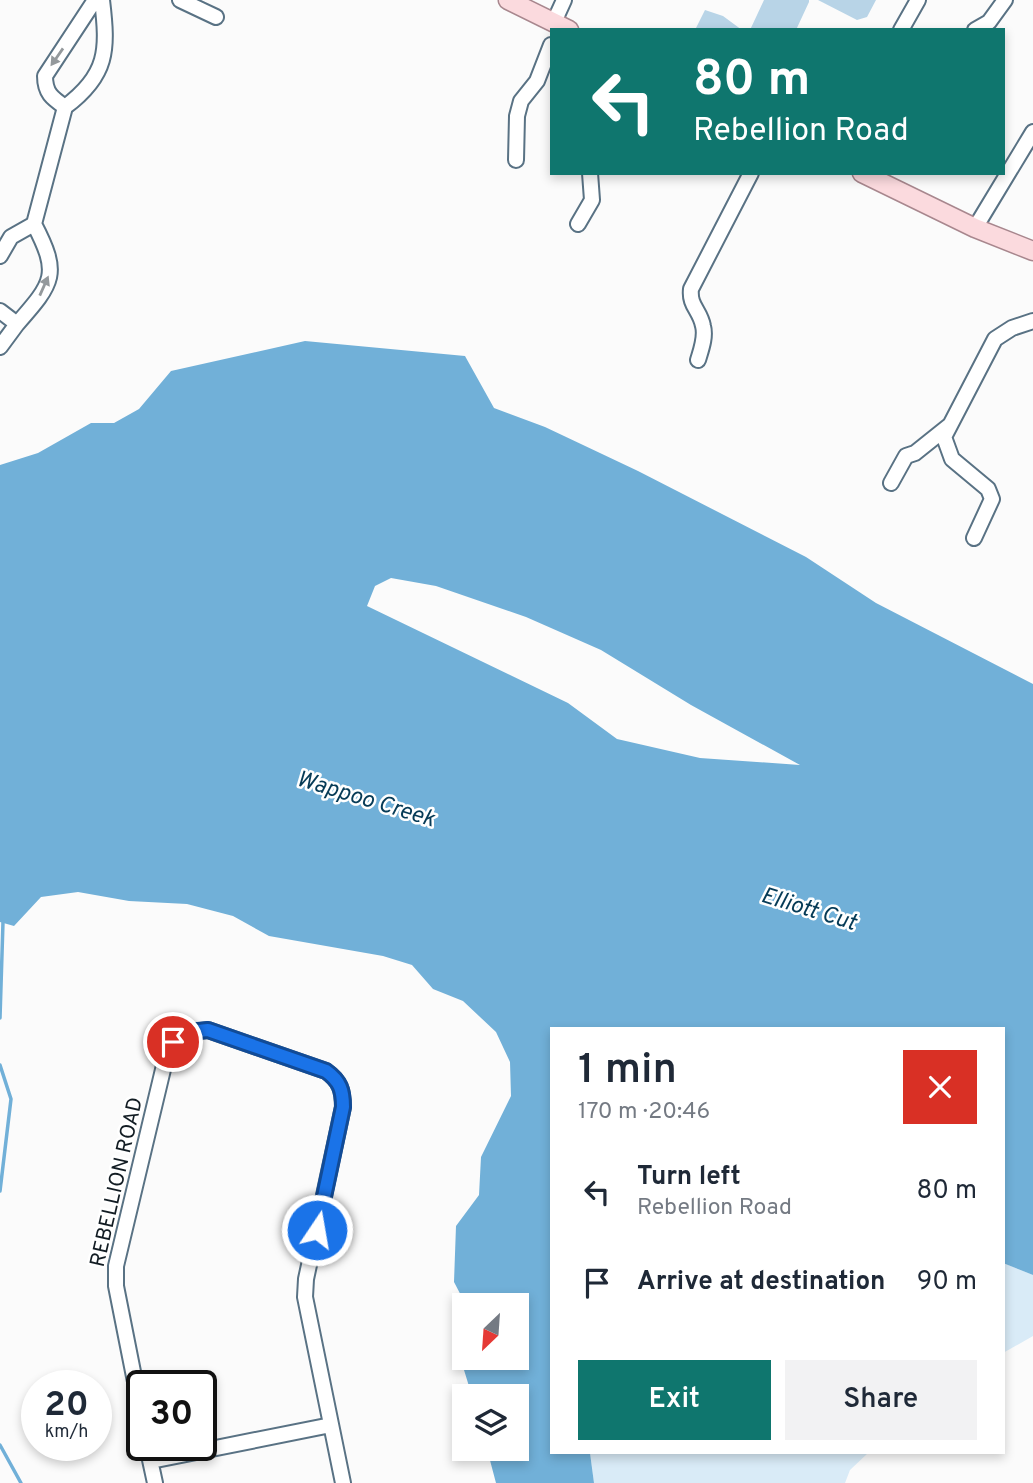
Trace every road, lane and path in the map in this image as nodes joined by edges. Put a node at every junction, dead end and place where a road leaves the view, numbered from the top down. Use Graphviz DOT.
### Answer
graph roads {
  1 [pos="95,0"];
  2 [pos="102,0"];
  3 [pos="180,0"];
  4 [pos="508,0"];
  5 [pos="565,0"];
  6 [pos="918,0"];
  7 [pos="1005,0"];
  8 [pos="216,17"];
  9 [pos="559,27"];
  10 [pos="902,28"];
  11 [pos="978,28"];
  12 [pos="550,48"];
  13 [pos="65,107"];
  14 [pos="1033,132"];
  15 [pos="516,160"];
  16 [pos="590,175"];
  17 [pos="750,175"];
  18 [pos="873,175"];
  19 [pos="34,224"];
  20 [pos="578,224"];
  21 [pos="975,228"];
  22 [pos="1033,251"];
  23 [pos="0,256"];
  24 [pos="0,311"];
  25 [pos="1033,321"];
  26 [pos="17,324"];
  27 [pos="0,347"];
  28 [pos="698,360"];
  29 [pos="951,424"];
  30 [pos="891,483"];
  31 [pos="974,538"];
  32 [pos="133,1370"];
  33 [pos="331,1425"];
  34 [pos="217,1448"];
  35 [pos="150,1461"];
  36 [pos="155,1483"];
  37 [pos="343,1483"];
  1 -- 13 [label="street, one-way"];
  2 -- 13 [label="street"];
  3 -- 8 [label="street"];
  4 -- 9 [label="main road"];
  5 -- 9 [label="street"];
  6 -- 10 [label="street"];
  7 -- 11 [label="street"];
  12 -- 15 [label="street"];
  13 -- 19 [label="street"];
  14 -- 21 [label="street"];
  16 -- 20 [label="street"];
  17 -- 28 [label="street"];
  18 -- 21 [label="main road"];
  19 -- 23 [label="street"];
  26 -- 19 [label="street, one-way"];
  21 -- 22 [label="main road"];
  24 -- 26 [label="street"];
  25 -- 29 [label="street"];
  26 -- 27 [label="street"];
  29 -- 30 [label="street"];
  29 -- 31 [label="street"];
  32 -- 33 [label="street, REBELLION ROAD"];
  33 -- 34 [label="street"];
  33 -- 37 [label="street, REBELLION ROAD"];
  35 -- 36 [label="street"];
}
